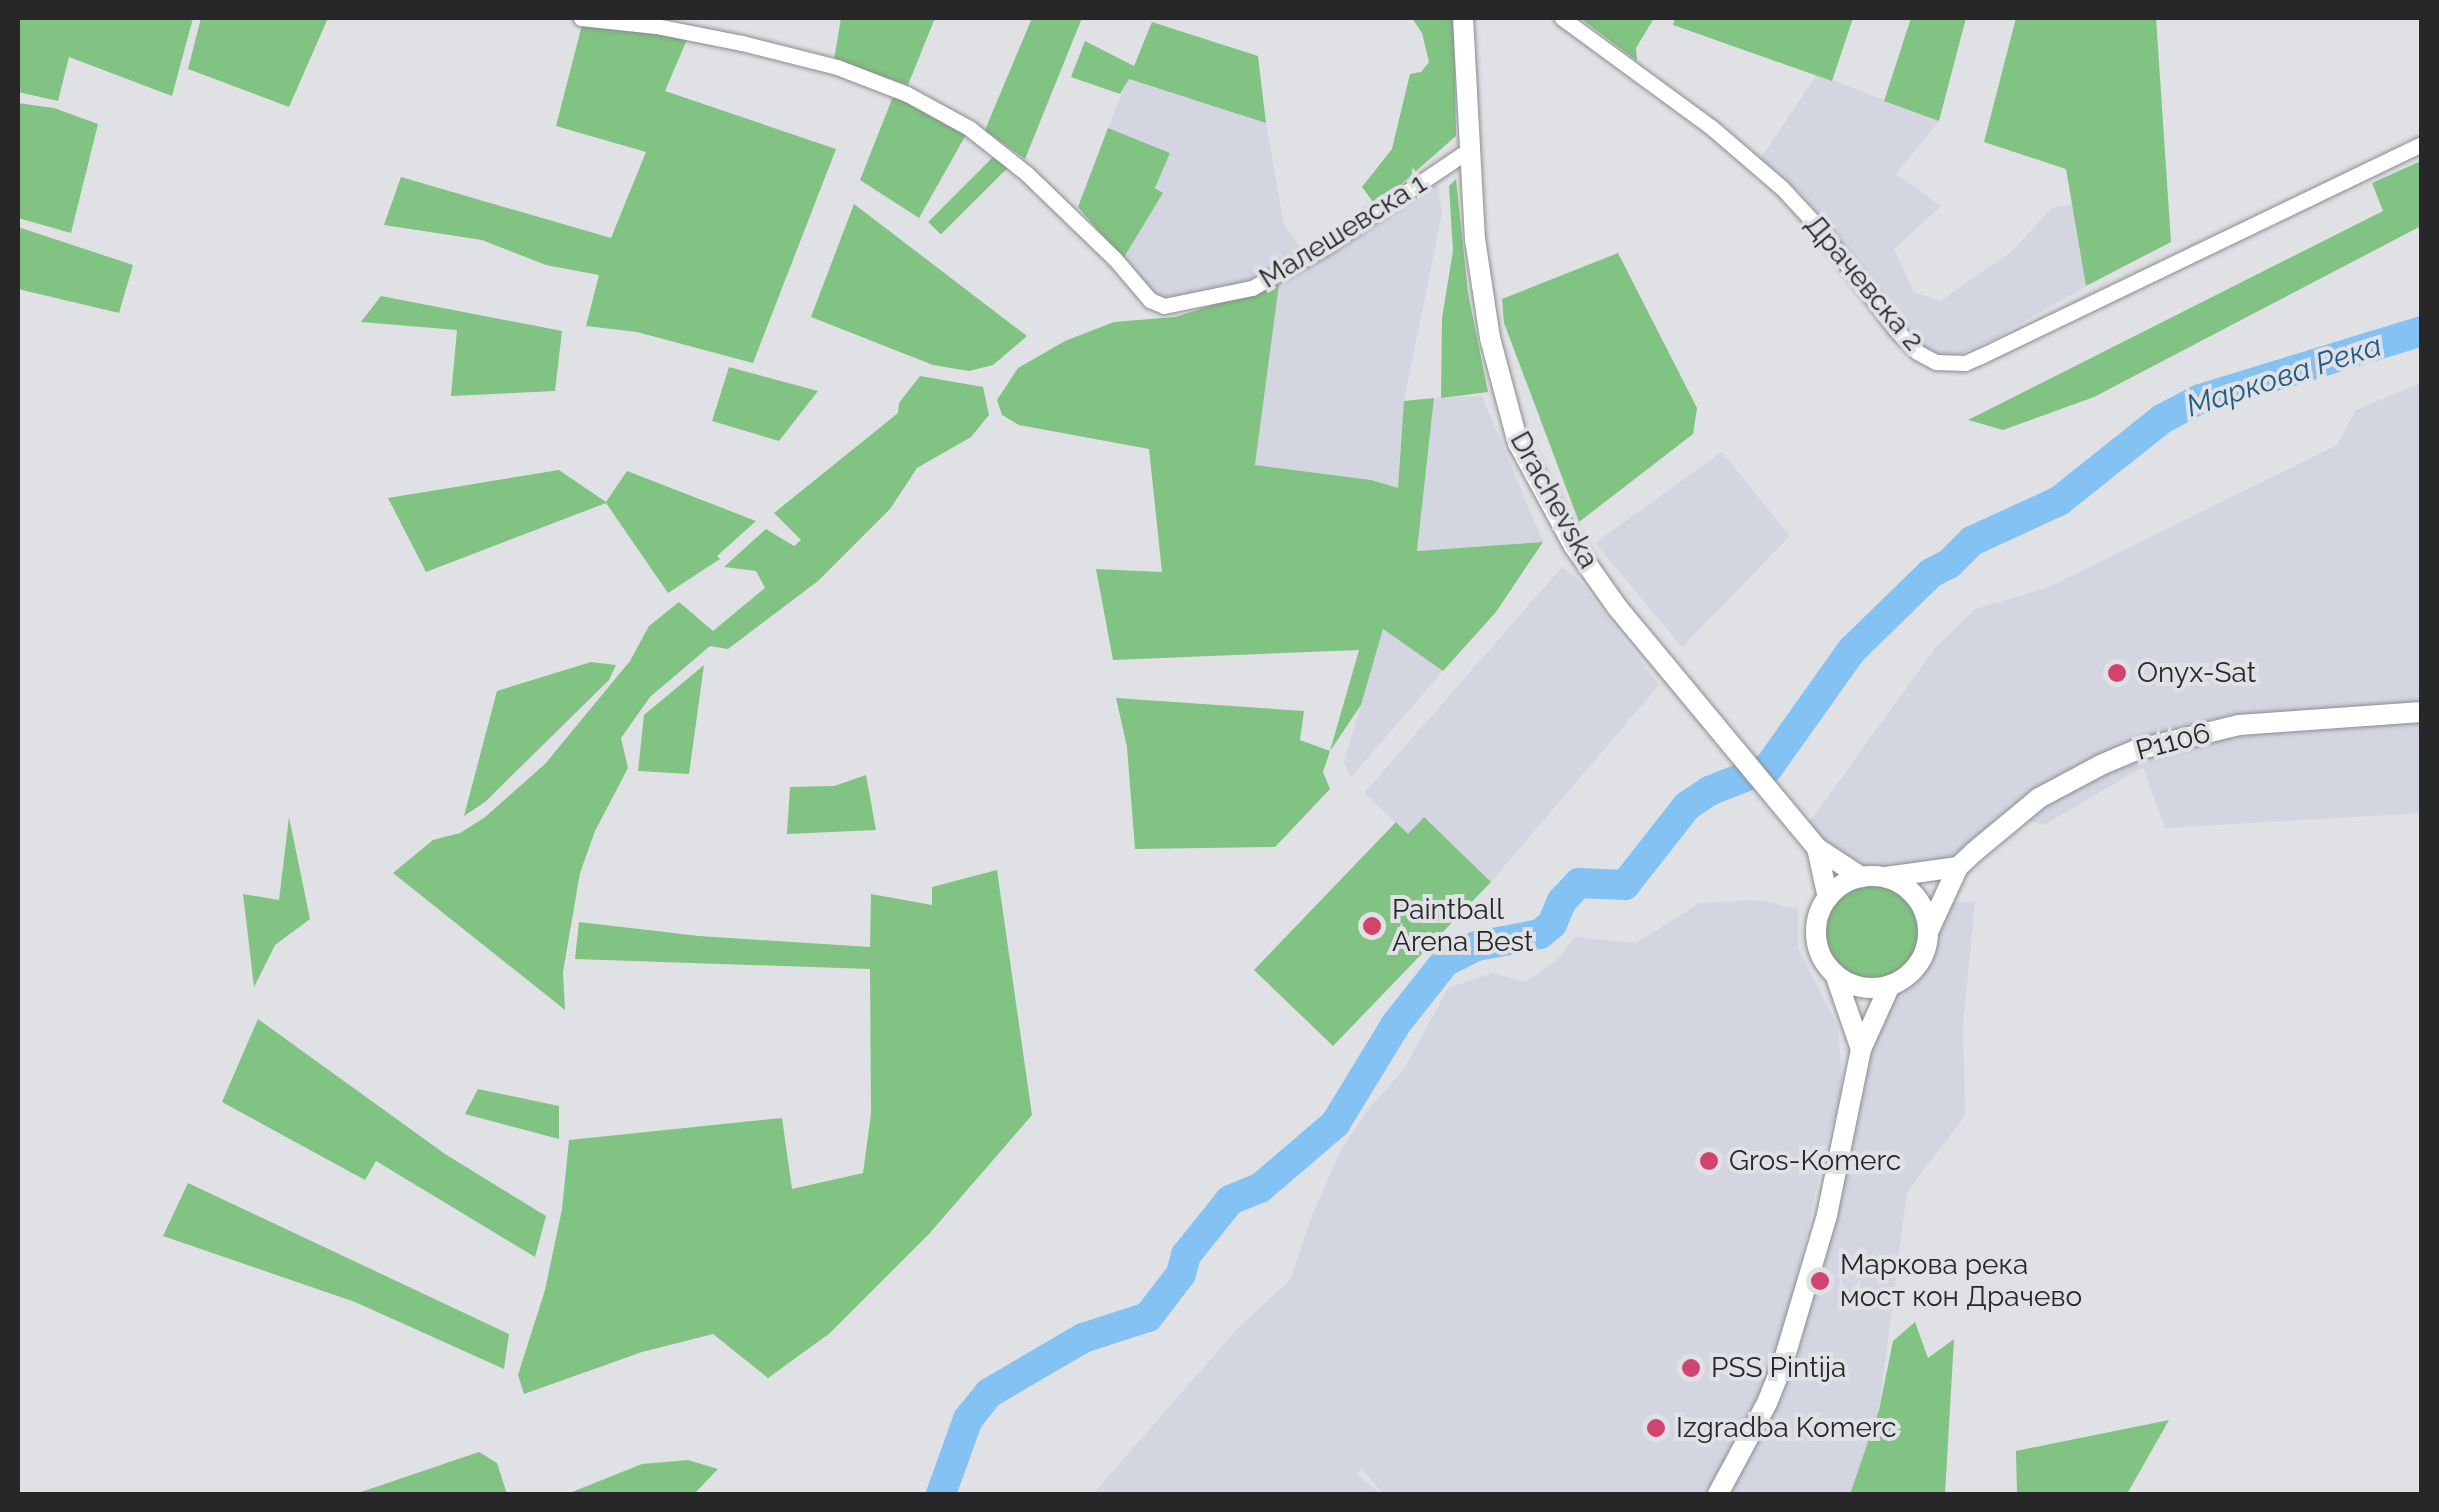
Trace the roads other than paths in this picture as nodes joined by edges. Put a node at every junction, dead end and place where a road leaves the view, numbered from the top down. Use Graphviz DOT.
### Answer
graph roads {
  1 [pos="581,18"];
  2 [pos="1463,18"];
  3 [pos="1562,18"];
  4 [pos="2422,144"];
  5 [pos="1469,150"];
  6 [pos="2422,712"];
  7 [pos="1817,848"];
  8 [pos="1958,867"];
  9 [pos="1861,877"];
  10 [pos="1884,877"];
  11 [pos="1828,898"];
  12 [pos="1928,932"];
  13 [pos="1835,974"];
  14 [pos="1890,985"];
  15 [pos="1861,1049"];
  16 [pos="1718,1494"];
  1 -- 5 [label="street, Малешевска 1"];
  2 -- 5 [label="main road, Drachevska"];
  3 -- 4 [label="street, Драчевска 2"];
  5 -- 7 [label="main road, Drachevska"];
  6 -- 8 [label="main road, P1106"];
  7 -- 9 [label="main road, Drachevska"];
  7 -- 11 [label="main road, Drachevska"];
  8 -- 10 [label="main road"];
  8 -- 12 [label="main road"];
  9 -- 10 [label="main road"];
  9 -- 11 [label="main road"];
  10 -- 12 [label="main road"];
  11 -- 13 [label="main road"];
  12 -- 14 [label="main road"];
  13 -- 14 [label="main road"];
  13 -- 15 [label="main road"];
  14 -- 15 [label="main road"];
  15 -- 16 [label="main road"];
}
